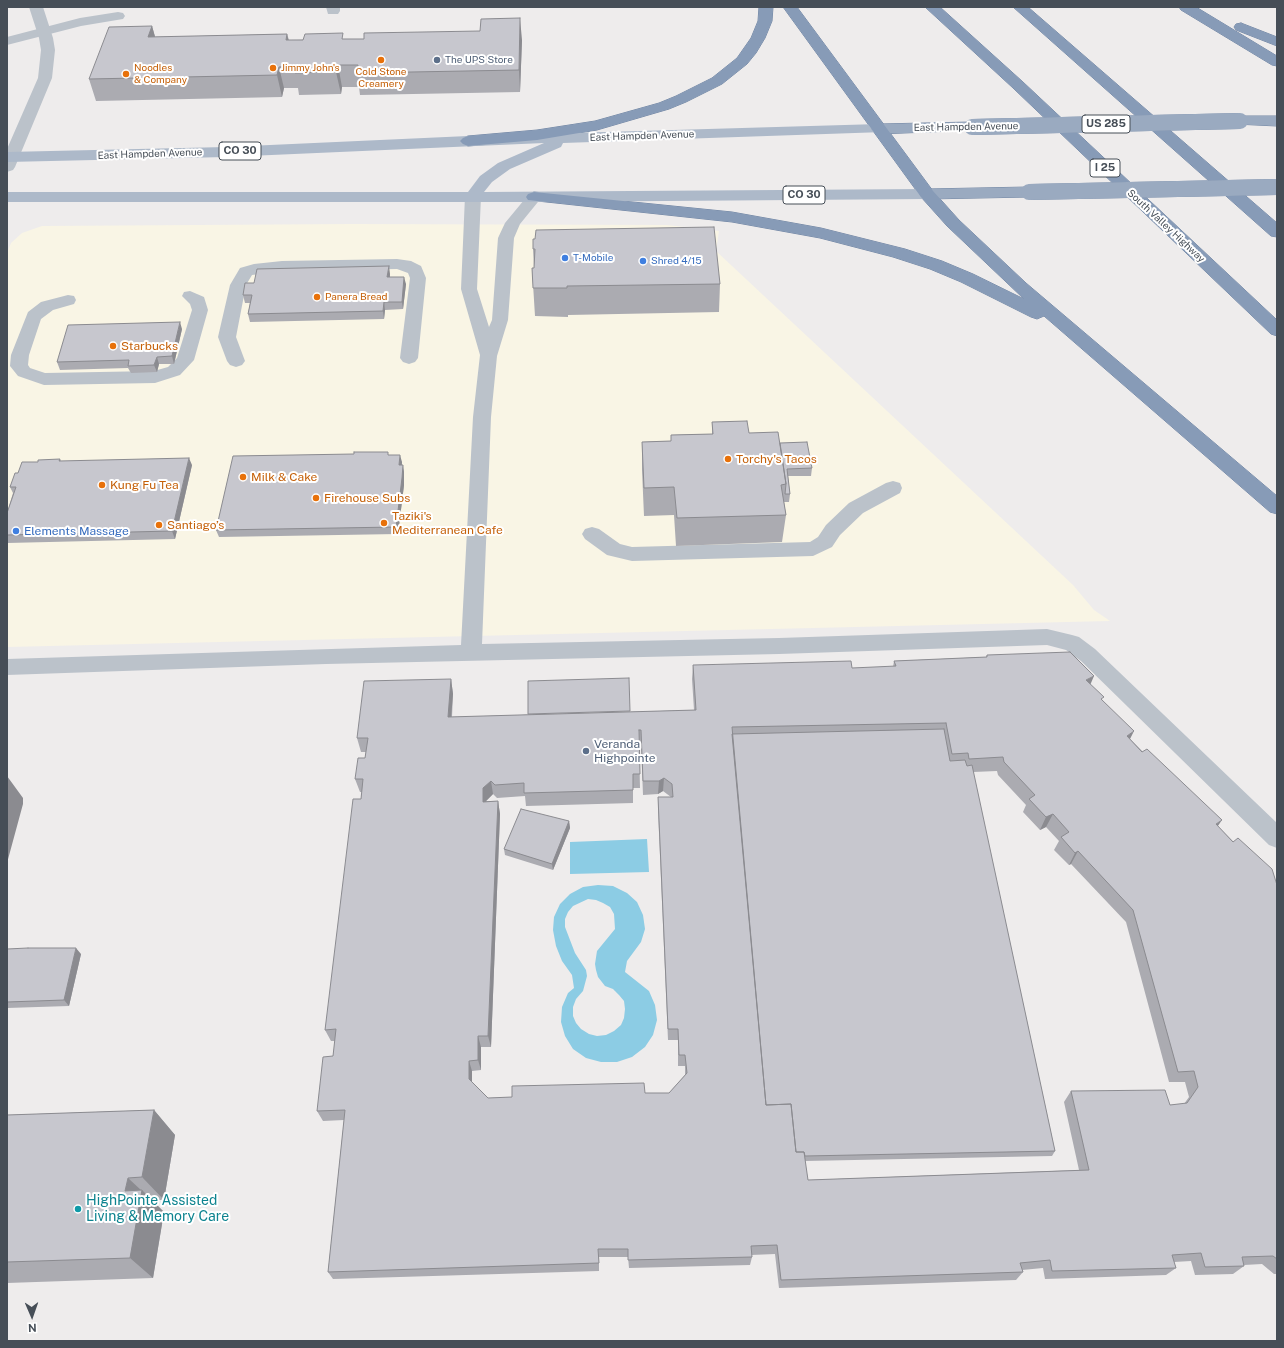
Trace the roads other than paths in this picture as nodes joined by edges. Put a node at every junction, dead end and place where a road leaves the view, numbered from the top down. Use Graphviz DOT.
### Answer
graph roads {
  1 [pos="36,7"];
  2 [pos="766,7"];
  3 [pos="790,7"];
  4 [pos="932,7"];
  5 [pos="1020,7"];
  6 [pos="1186,7"];
  7 [pos="1197,7"];
  8 [pos="118,16"];
  9 [pos="43,30"];
  10 [pos="7,41"];
  11 [pos="1277,42"];
  12 [pos="1277,62"];
  13 [pos="1277,121"];
  14 [pos="879,129"];
  15 [pos="572,138"];
  16 [pos="468,141"];
  17 [pos="8,160"];
  18 [pos="1277,187"];
  19 [pos="927,194"];
  20 [pos="7,196"];
  21 [pos="473,196"];
  22 [pos="534,197"];
  23 [pos="1277,232"];
  24 [pos="190,296"];
  25 [pos="68,300"];
  26 [pos="1068,327"];
  27 [pos="1277,330"];
  28 [pos="488,356"];
  29 [pos="409,358"];
  30 [pos="236,361"];
  31 [pos="893,488"];
  32 [pos="1277,507"];
  33 [pos="592,534"];
  34 [pos="471,653"];
  35 [pos="7,667"];
  36 [pos="1277,838"];
  1 -- 9 [label="street"];
  2 -- 16 [label="highway"];
  3 -- 14 [label="highway"];
  4 -- 27 [label="highway, South Valley Highway / I 25"];
  5 -- 23 [label="highway"];
  6 -- 12 [label="highway"];
  7 -- 11 [label="highway"];
  8 -- 9 [label="lane"];
  9 -- 10 [label="lane"];
  9 -- 17 [label="street"];
  13 -- 14 [label="highway, East Hampden Avenue / US 285, bridge"];
  14 -- 15 [label="main road, East Hampden Avenue / CO 30"];
  14 -- 19 [label="highway"];
  15 -- 16 [label="main road, East Hampden Avenue / CO 30"];
  15 -- 21 [label="main road"];
  16 -- 17 [label="main road, East Hampden Avenue / CO 30"];
  18 -- 19 [label="highway, bridge"];
  19 -- 22 [label="main road, CO 30"];
  19 -- 26 [label="highway"];
  20 -- 21 [label="main road, CO 30"];
  21 -- 22 [label="main road, CO 30"];
  21 -- 28 [label="lane"];
  22 -- 26 [label="highway"];
  22 -- 28 [label="lane"];
  24 -- 25 [label="lane"];
  26 -- 32 [label="highway"];
  28 -- 34 [label="lane"];
  29 -- 30 [label="lane"];
  31 -- 33 [label="lane"];
  34 -- 35 [label="lane"];
  34 -- 36 [label="lane"];
}
